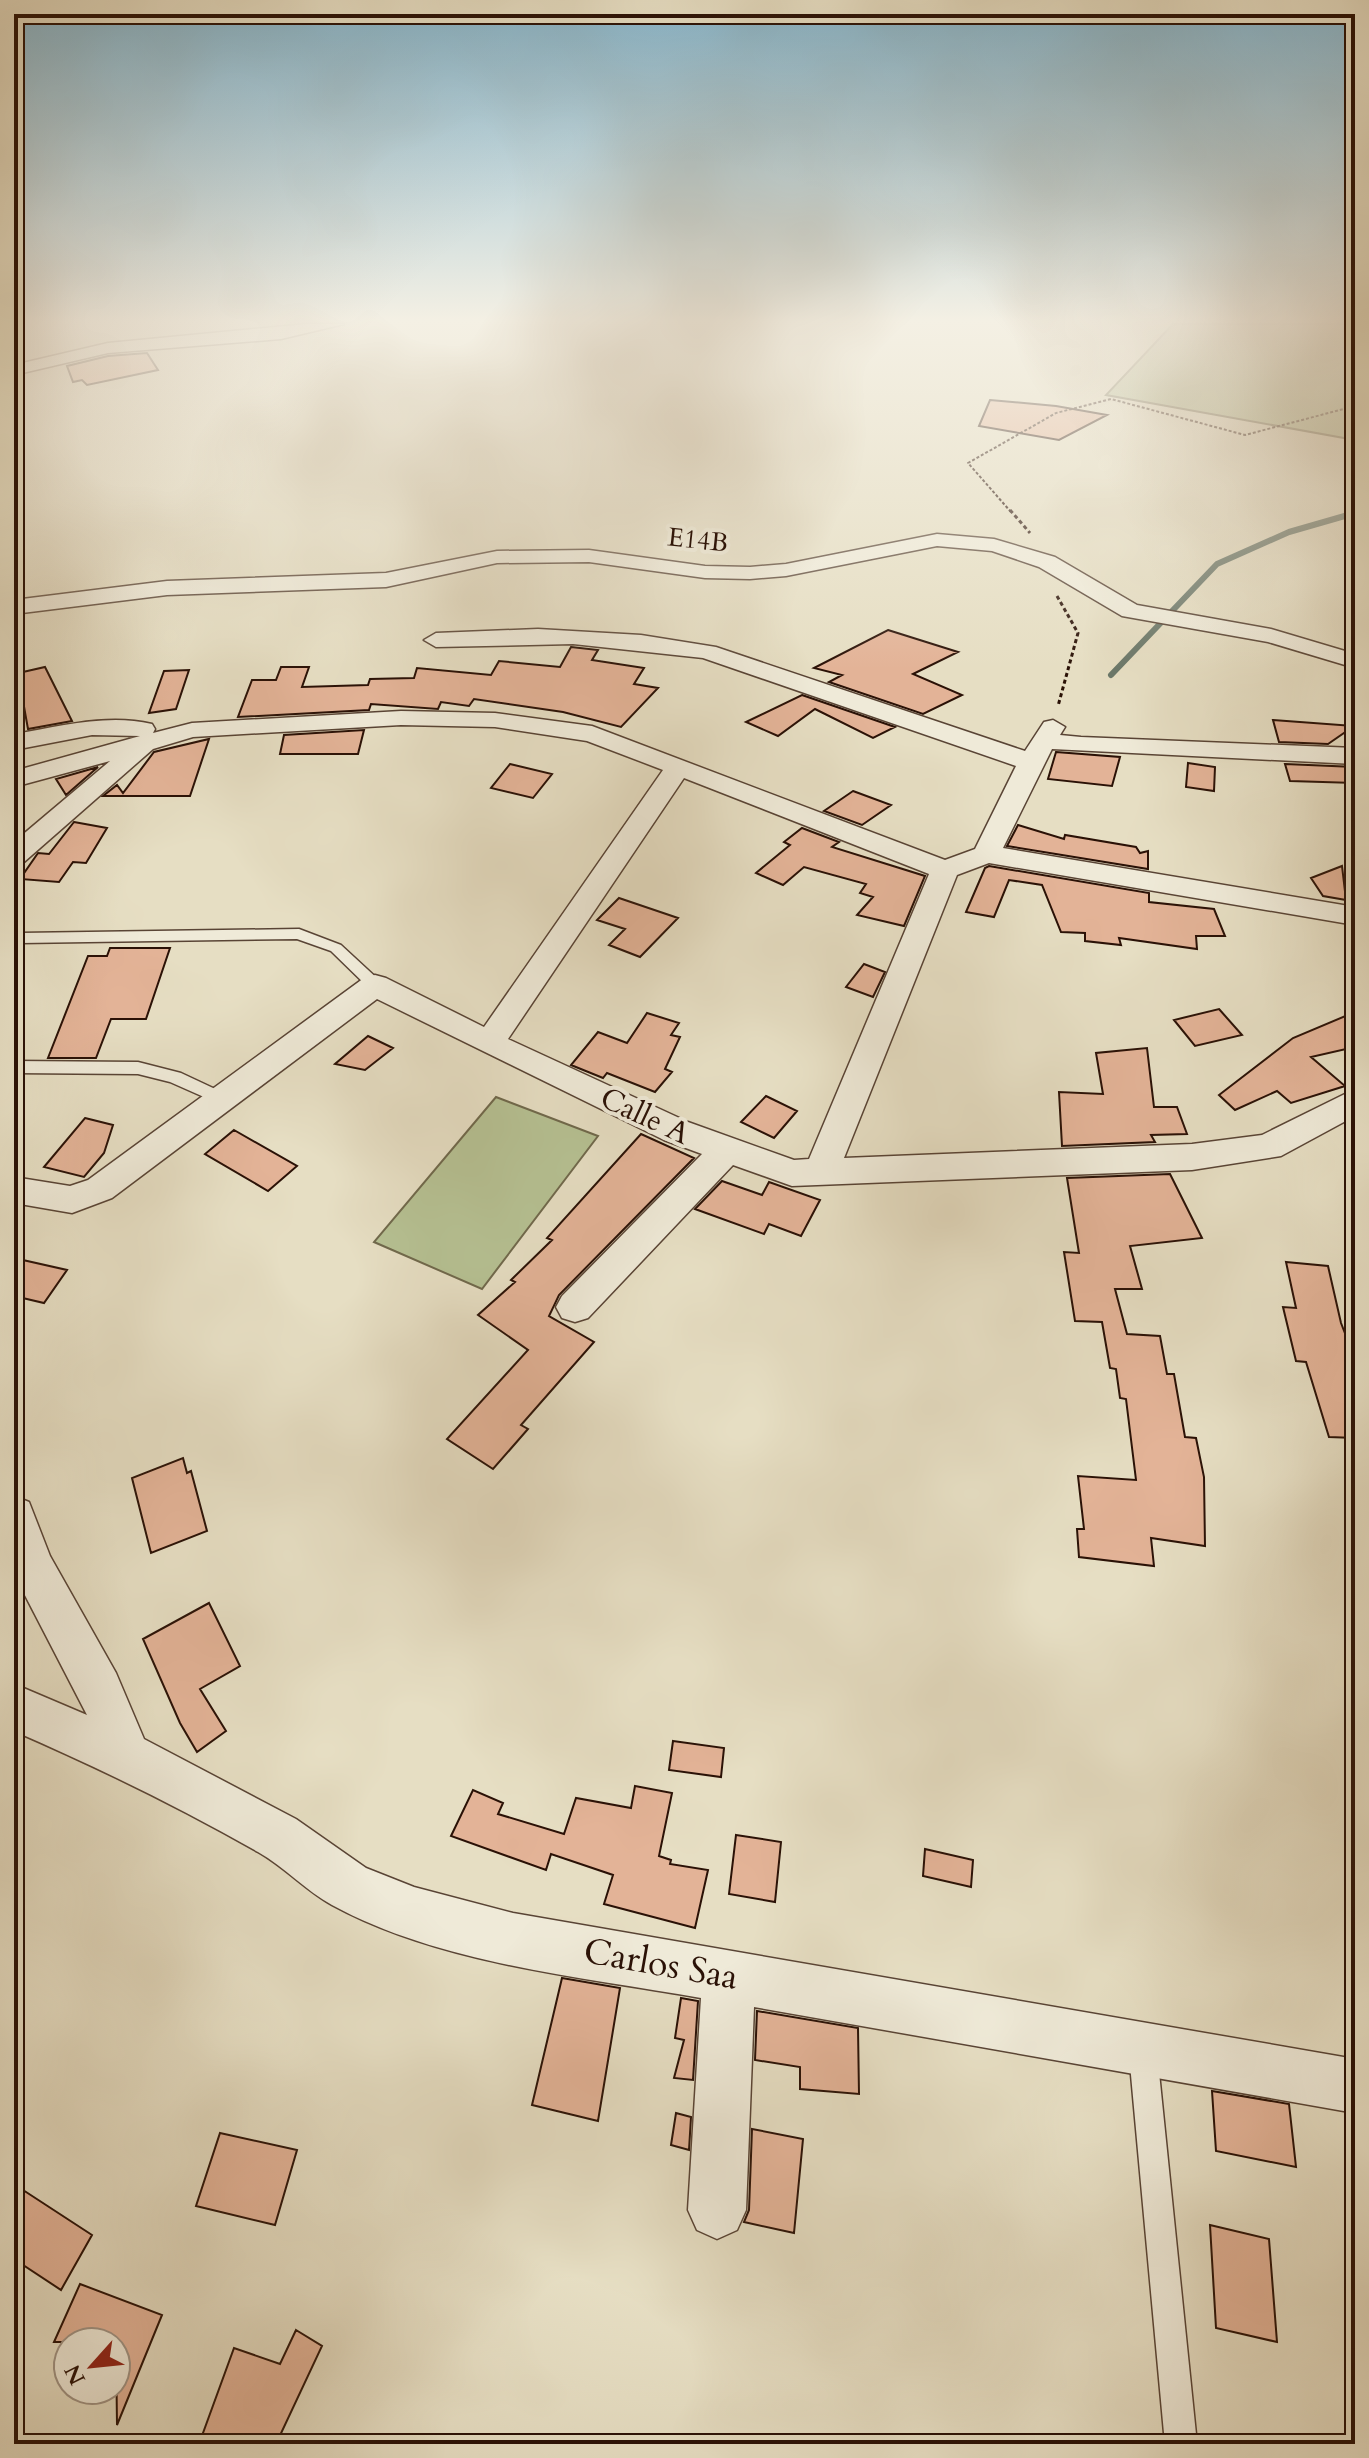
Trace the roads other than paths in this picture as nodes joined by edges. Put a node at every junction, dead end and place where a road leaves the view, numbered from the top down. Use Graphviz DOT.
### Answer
graph roads {
  1 [pos="14,607"];
  2 [pos="436,640"];
  3 [pos="1355,661"];
  4 [pos="192,730"];
  5 [pos="149,739"];
  6 [pos="14,742"];
  7 [pos="1043,743"];
  8 [pos="1355,756"];
  9 [pos="679,766"];
  10 [pos="14,779"];
  11 [pos="986,854"];
  12 [pos="14,856"];
  13 [pos="945,870"];
  14 [pos="1355,916"];
  15 [pos="21,938"];
  16 [pos="375,985"];
  17 [pos="489,1043"];
  18 [pos="14,1067"];
  19 [pos="222,1099"];
  20 [pos="1355,1101"];
  21 [pos="725,1152"];
  22 [pos="821,1173"];
  23 [pos="14,1190"];
  24 [pos="575,1307"];
  25 [pos="14,1515"];
  26 [pos="14,1707"];
  27 [pos="127,1756"];
  28 [pos="729,1976"];
  29 [pos="1142,2046"];
  30 [pos="1355,2086"];
  31 [pos="717,2210"];
  32 [pos="1181,2444"];
  1 -- 3 [label="street, E14B"];
  2 -- 7 [label="street"];
  4 -- 5 [label="street"];
  4 -- 6 [label="street"];
  4 -- 9 [label="street"];
  5 -- 10 [label="street"];
  5 -- 12 [label="street"];
  7 -- 8 [label="street"];
  7 -- 11 [label="street"];
  9 -- 13 [label="street"];
  9 -- 17 [label="street"];
  11 -- 13 [label="street"];
  11 -- 14 [label="street"];
  13 -- 22 [label="street"];
  15 -- 16 [label="lane"];
  16 -- 17 [label="street, Calle A"];
  16 -- 19 [label="street"];
  17 -- 21 [label="street, Calle A"];
  18 -- 19 [label="lane"];
  19 -- 23 [label="street"];
  20 -- 22 [label="street, Calle A"];
  21 -- 22 [label="street, Calle A"];
  21 -- 24 [label="street"];
  25 -- 27 [label="street"];
  26 -- 27 [label="street, Carlos Saa"];
  27 -- 28 [label="street, Carlos Saa"];
  28 -- 29 [label="street, Carlos Saa"];
  28 -- 31 [label="street"];
  29 -- 30 [label="street, Carlos Saa"];
  29 -- 32 [label="lane"];
}
